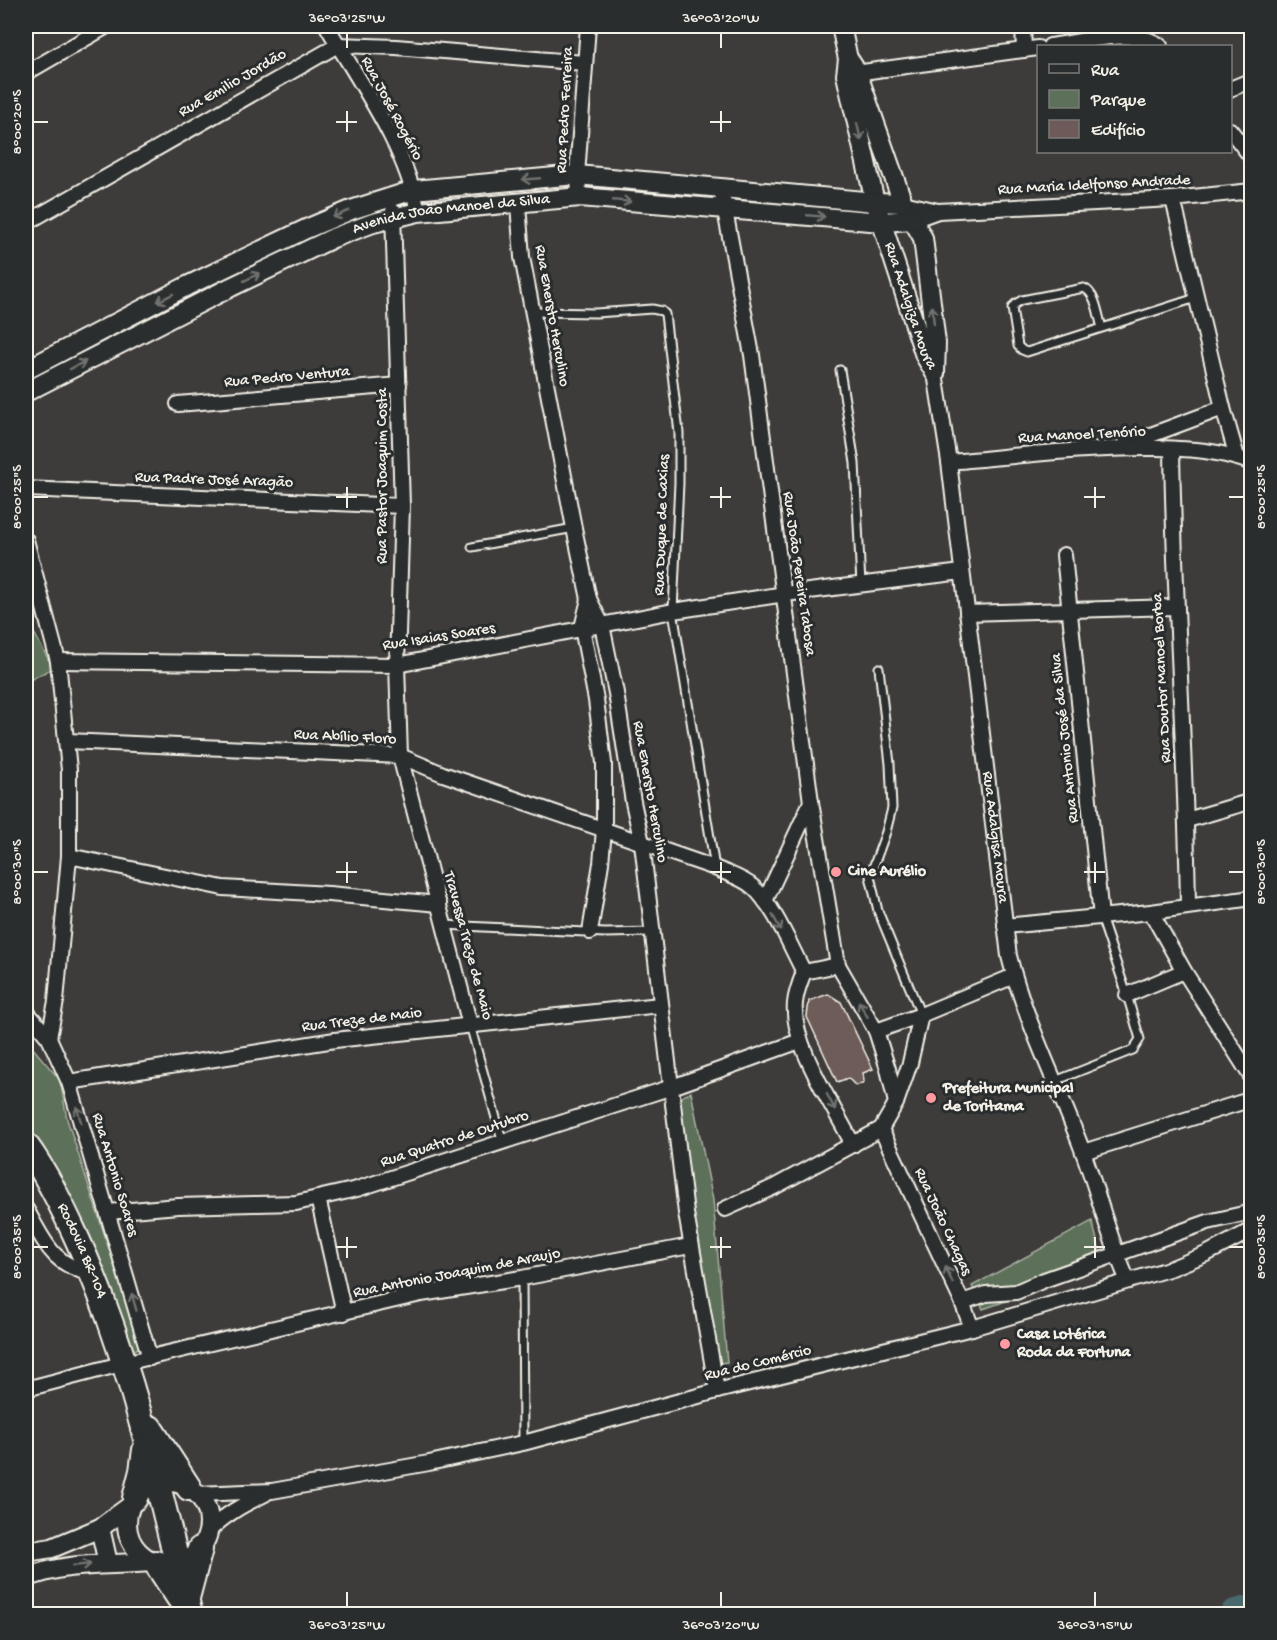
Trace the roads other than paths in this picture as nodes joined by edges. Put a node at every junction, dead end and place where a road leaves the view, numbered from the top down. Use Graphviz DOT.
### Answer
graph roads {
  1 [pos="107,26"];
  2 [pos="327,26"];
  3 [pos="588,26"];
  4 [pos="831,26"];
  5 [pos="841,26"];
  6 [pos="1023,26"];
  7 [pos="1121,31"];
  8 [pos="338,45"];
  9 [pos="1055,45"];
  10 [pos="1158,45"];
  11 [pos="1037,48"];
  12 [pos="1024,50"];
  13 [pos="584,63"];
  14 [pos="851,69"];
  15 [pos="26,73"];
  16 [pos="1251,80"];
  17 [pos="1232,88"];
  18 [pos="1232,133"];
  19 [pos="1251,158"];
  20 [pos="577,175"];
  21 [pos="721,189"];
  22 [pos="414,190"];
  23 [pos="1251,190"];
  24 [pos="392,196"];
  25 [pos="580,197"];
  26 [pos="1173,199"];
  27 [pos="875,202"];
  28 [pos="903,203"];
  29 [pos="518,204"];
  30 [pos="724,208"];
  31 [pos="938,211"];
  32 [pos="418,212"];
  33 [pos="393,217"];
  34 [pos="913,220"];
  35 [pos="882,222"];
  36 [pos="26,223"];
  37 [pos="1196,298"];
  38 [pos="534,312"];
  39 [pos="1102,328"];
  40 [pos="26,370"];
  41 [pos="840,370"];
  42 [pos="935,374"];
  43 [pos="399,385"];
  44 [pos="26,392"];
  45 [pos="178,404"];
  46 [pos="1223,408"];
  47 [pos="1118,447"];
  48 [pos="1172,449"];
  49 [pos="1237,457"];
  50 [pos="950,462"];
  51 [pos="1251,463"];
  52 [pos="26,489"];
  53 [pos="402,506"];
  54 [pos="574,528"];
  55 [pos="26,540"];
  56 [pos="472,547"];
  57 [pos="1064,555"];
  58 [pos="962,572"];
  59 [pos="861,585"];
  60 [pos="785,594"];
  61 [pos="589,599"];
  62 [pos="1176,607"];
  63 [pos="1069,610"];
  64 [pos="673,611"];
  65 [pos="967,613"];
  66 [pos="602,626"];
  67 [pos="582,628"];
  68 [pos="58,661"];
  69 [pos="397,665"];
  70 [pos="879,668"];
  71 [pos="67,741"];
  72 [pos="400,756"];
  73 [pos="1251,801"];
  74 [pos="811,802"];
  75 [pos="1187,820"];
  76 [pos="604,830"];
  77 [pos="642,843"];
  78 [pos="69,856"];
  79 [pos="715,868"];
  80 [pos="1251,898"];
  81 [pos="765,902"];
  82 [pos="439,904"];
  83 [pos="1188,906"];
  84 [pos="1151,912"];
  85 [pos="1101,917"];
  86 [pos="444,925"];
  87 [pos="1005,926"];
  88 [pos="590,932"];
  89 [pos="652,932"];
  90 [pos="838,965"];
  91 [pos="1184,971"];
  92 [pos="804,972"];
  93 [pos="1014,976"];
  94 [pos="1127,996"];
  95 [pos="660,1005"];
  96 [pos="26,1011"];
  97 [pos="921,1015"];
  98 [pos="471,1025"];
  99 [pos="876,1031"];
  100 [pos="50,1038"];
  101 [pos="800,1041"];
  102 [pos="1251,1078"];
  103 [pos="69,1082"];
  104 [pos="1053,1082"];
  105 [pos="672,1087"];
  106 [pos="1251,1099"];
  107 [pos="896,1103"];
  108 [pos="881,1130"];
  109 [pos="503,1143"];
  110 [pos="26,1144"];
  111 [pos="853,1144"];
  112 [pos="1083,1152"];
  113 [pos="318,1198"];
  114 [pos="26,1209"];
  115 [pos="725,1209"];
  116 [pos="108,1212"];
  117 [pos="1251,1212"];
  118 [pos="1247,1233"];
  119 [pos="690,1246"];
  120 [pos="1116,1254"];
  121 [pos="94,1275"];
  122 [pos="522,1278"];
  123 [pos="1128,1281"];
  124 [pos="962,1302"];
  125 [pos="345,1312"];
  126 [pos="972,1329"];
  127 [pos="150,1358"];
  128 [pos="125,1363"];
  129 [pos="26,1389"];
  130 [pos="717,1391"];
  131 [pos="139,1411"];
  132 [pos="146,1439"];
  133 [pos="523,1443"];
  134 [pos="158,1484"];
  135 [pos="193,1491"];
  136 [pos="272,1491"];
  137 [pos="132,1502"];
  138 [pos="100,1528"];
  139 [pos="204,1540"];
  140 [pos="26,1552"];
  141 [pos="26,1558"];
  142 [pos="108,1563"];
  143 [pos="161,1563"];
  144 [pos="28,1577"];
  145 [pos="189,1610"];
  1 -- 15 [label="street"];
  2 -- 8 [label="street, Rua José Rogério"];
  3 -- 13 [label="street, Rua Pedro Ferreira"];
  4 -- 5 [label="street"];
  5 -- 14 [label="street"];
  6 -- 12 [label="street"];
  7 -- 9 [label="street"];
  7 -- 10 [label="street"];
  8 -- 13 [label="street"];
  8 -- 22 [label="street, Rua José Rogério"];
  8 -- 36 [label="street, Rua Emilio Jordão"];
  11 -- 12 [label="street"];
  12 -- 14 [label="street"];
  13 -- 20 [label="street, Rua Pedro Ferreira"];
  14 -- 27 [label="street, Rua Adalgiza Moura, one-way"];
  14 -- 28 [label="street, Rua Adalgiza Moura"];
  16 -- 17 [label="street"];
  18 -- 19 [label="street"];
  20 -- 21 [label="street, Avenida João Manoel da Silva"];
  20 -- 22 [label="street, Avenida João Manoel da Silva, one-way"];
  20 -- 25 [label="street, Rua Pedro Ferreira"];
  21 -- 27 [label="street, Avenida João Manoel da Silva"];
  21 -- 30 [label="street, Rua João Pereira Tabosa"];
  22 -- 24 [label="street, Avenida João Manoel da Silva"];
  22 -- 32 [label="street, Rua José Rogério"];
  23 -- 26 [label="street, Rua Maria Idelfonso Andrade"];
  24 -- 33 [label="street, Rua Pastor Joaquim Costa"];
  24 -- 40 [label="street, Avenida João Manoel da Silva, one-way"];
  25 -- 29 [label="street, Avenida João Manoel da Silva"];
  25 -- 30 [label="street, Avenida João Manoel da Silva, one-way"];
  26 -- 31 [label="street, Rua Maria Idelfonso Andrade"];
  26 -- 37 [label="street"];
  27 -- 28 [label="street, Avenida João Manoel da Silva"];
  27 -- 35 [label="street, Rua Adalgiza Moura"];
  28 -- 31 [label="street, Rua Maria Idelfonso Andrade"];
  28 -- 34 [label="street, Rua Adalgiza Moura"];
  29 -- 32 [label="street, Avenida João Manoel da Silva"];
  29 -- 38 [label="street, Rua Enersto Herculino"];
  30 -- 35 [label="street, Avenida João Manoel da Silva, one-way"];
  30 -- 60 [label="street, Rua João Pereira Tabosa"];
  31 -- 34 [label="street, Rua Maria Idelfonso Andrade"];
  32 -- 33 [label="street, Avenida João Manoel da Silva"];
  33 -- 43 [label="street, Rua Pastor Joaquim Costa"];
  44 -- 33 [label="street, Avenida João Manoel da Silva, one-way"];
  34 -- 35 [label="street, Avenida João Manoel da Silva"];
  42 -- 34 [label="street, Rua Adalgiza Moura, one-way"];
  35 -- 42 [label="street, Rua Adalgiza Moura"];
  37 -- 39 [label="lane"];
  37 -- 46 [label="street"];
  38 -- 54 [label="street, Rua Enersto Herculino"];
  38 -- 64 [label="lane, Rua Duque de Caxias"];
  39 -- 39 [label="lane"];
  41 -- 59 [label="lane"];
  42 -- 50 [label="street, Rua Adalgisa Moura"];
  43 -- 45 [label="street, Rua Pedro Ventura"];
  43 -- 53 [label="street, Rua Pastor Joaquim Costa"];
  46 -- 47 [label="street"];
  46 -- 49 [label="street"];
  47 -- 48 [label="street, Rua Manoel Tenório"];
  47 -- 50 [label="street, Rua Manoel Tenório"];
  48 -- 49 [label="street, Rua Manoel Tenório"];
  48 -- 62 [label="street, Rua Doutor Manoel Borba"];
  49 -- 51 [label="street, Rua Manoel Tenório"];
  50 -- 58 [label="street, Rua Adalgisa Moura"];
  52 -- 53 [label="street, Rua Padre José Aragão"];
  53 -- 69 [label="street, Rua Pastor Joaquim Costa"];
  54 -- 56 [label="lane"];
  54 -- 61 [label="street, Rua Enersto Herculino"];
  55 -- 68 [label="street"];
  57 -- 63 [label="street, Rua Antonio José da Silva"];
  58 -- 59 [label="street, Rua Isaias Soares"];
  58 -- 65 [label="street, Rua Adalgisa Moura"];
  59 -- 60 [label="street, Rua Isaias Soares"];
  60 -- 64 [label="street, Rua Isaias Soares"];
  60 -- 74 [label="street, Rua João Pereira Tabosa"];
  61 -- 66 [label="street, Rua Enersto Herculino"];
  61 -- 67 [label="street"];
  62 -- 63 [label="street"];
  62 -- 75 [label="street, Rua Doutor Manoel Borba"];
  63 -- 65 [label="street"];
  63 -- 85 [label="street, Rua Antonio José da Silva"];
  64 -- 66 [label="street, Rua Isaias Soares"];
  64 -- 79 [label="lane, Rua Duque de Caxias"];
  65 -- 87 [label="street, Rua Adalgisa Moura"];
  66 -- 67 [label="street, Rua Isaias Soares"];
  66 -- 77 [label="street, Rua Enersto Herculino"];
  67 -- 69 [label="street, Rua Isaias Soares"];
  67 -- 76 [label="street"];
  68 -- 69 [label="street, Rua Isaias Soares"];
  68 -- 71 [label="street"];
  69 -- 72 [label="street, Rua Pastor Joaquim Costa"];
  70 -- 97 [label="lane"];
  71 -- 72 [label="street, Rua Abílio Floro"];
  71 -- 78 [label="street"];
  72 -- 76 [label="street, Rua Abílio Floro"];
  72 -- 82 [label="street, Travessa Treze de Maio"];
  73 -- 75 [label="street"];
  74 -- 81 [label="street"];
  74 -- 90 [label="street, Rua João Pereira Tabosa"];
  75 -- 83 [label="street, Rua Doutor Manoel Borba"];
  76 -- 77 [label="street, Rua Abílio Floro"];
  76 -- 88 [label="street"];
  77 -- 79 [label="street, Rua Abílio Floro"];
  77 -- 89 [label="street, Rua Enersto Herculino"];
  78 -- 82 [label="street"];
  78 -- 100 [label="street"];
  79 -- 81 [label="street, Rua Abílio Floro"];
  80 -- 83 [label="street"];
  81 -- 92 [label="street, Rua Abílio Floro, one-way"];
  82 -- 86 [label="street, Travessa Treze de Maio"];
  83 -- 84 [label="street"];
  84 -- 85 [label="street"];
  84 -- 91 [label="street"];
  85 -- 87 [label="street"];
  85 -- 94 [label="lane"];
  86 -- 88 [label="lane"];
  86 -- 98 [label="street, Travessa Treze de Maio"];
  87 -- 93 [label="street, Rua Adalgisa Moura"];
  88 -- 89 [label="lane"];
  89 -- 95 [label="street, Rua Enersto Herculino"];
  90 -- 92 [label="street"];
  99 -- 90 [label="street, one-way"];
  91 -- 94 [label="street"];
  91 -- 102 [label="street"];
  92 -- 101 [label="street"];
  93 -- 97 [label="street"];
  93 -- 104 [label="street, Rua Adalgisa Moura"];
  94 -- 104 [label="lane"];
  95 -- 98 [label="street, Rua Treze de Maio"];
  95 -- 105 [label="street, Rua Enersto Herculino"];
  96 -- 100 [label="street, Rua Antonio Soares"];
  97 -- 99 [label="street"];
  97 -- 107 [label="street"];
  98 -- 103 [label="street, Rua Treze de Maio"];
  98 -- 109 [label="lane, Travessa Treze de Maio"];
  99 -- 107 [label="street"];
  100 -- 103 [label="street, Rua Antonio Soares"];
  101 -- 105 [label="street, Rua Quatro de Outubro"];
  101 -- 111 [label="street, one-way"];
  116 -- 103 [label="street, Rua Antonio Soares, one-way"];
  104 -- 112 [label="street, Rua Adalgisa Moura"];
  105 -- 109 [label="street, Rua Quatro de Outubro"];
  105 -- 119 [label="street, Rua Enersto Herculino"];
  106 -- 112 [label="street"];
  107 -- 108 [label="street"];
  108 -- 111 [label="street"];
  124 -- 108 [label="street, Rua João Chagas, one-way"];
  109 -- 113 [label="street, Rua Quatro de Outubro"];
  110 -- 121 [label="highway, Rodovia BR-104"];
  111 -- 115 [label="street"];
  112 -- 120 [label="street, Rua Adalgisa Moura"];
  113 -- 116 [label="street, Rua Quatro de Outubro"];
  113 -- 125 [label="street"];
  114 -- 121 [label="street"];
  127 -- 116 [label="street, Rua Antonio Soares, one-way"];
  117 -- 120 [label="street"];
  118 -- 123 [label="street, Rua do Comércio"];
  119 -- 122 [label="street, Rua Antonio Joaquim de Araujo"];
  119 -- 130 [label="street, Rua Enersto Herculino"];
  120 -- 123 [label="street, Rua Adalgisa Moura"];
  120 -- 124 [label="street"];
  121 -- 128 [label="highway, Rodovia BR-104"];
  122 -- 125 [label="street, Rua Antonio Joaquim de Araujo"];
  122 -- 133 [label="lane"];
  123 -- 126 [label="street, Rua do Comércio"];
  124 -- 126 [label="street, Rua João Chagas"];
  125 -- 127 [label="street, Rua Antonio Joaquim de Araujo"];
  126 -- 130 [label="street, Rua do Comércio"];
  127 -- 128 [label="street, Rua Antonio Joaquim de Araujo"];
  128 -- 129 [label="street, Rua Antonio Joaquim de Araujo"];
  128 -- 131 [label="highway, Rodovia BR-104"];
  130 -- 133 [label="street, Rua do Comércio"];
  131 -- 132 [label="highway"];
  131 -- 135 [label="highway"];
  132 -- 134 [label="highway"];
  132 -- 137 [label="highway"];
  133 -- 136 [label="street, Rua do Comércio"];
  134 -- 135 [label="street"];
  134 -- 137 [label="street"];
  134 -- 143 [label="highway"];
  135 -- 136 [label="street"];
  135 -- 139 [label="street"];
  136 -- 139 [label="street"];
  137 -- 138 [label="street"];
  137 -- 143 [label="street"];
  138 -- 140 [label="street"];
  138 -- 142 [label="street"];
  139 -- 143 [label="street"];
  139 -- 145 [label="highway"];
  141 -- 144 [label="street"];
  142 -- 143 [label="street"];
  144 -- 142 [label="street, one-way"];
  143 -- 145 [label="highway"];
}
